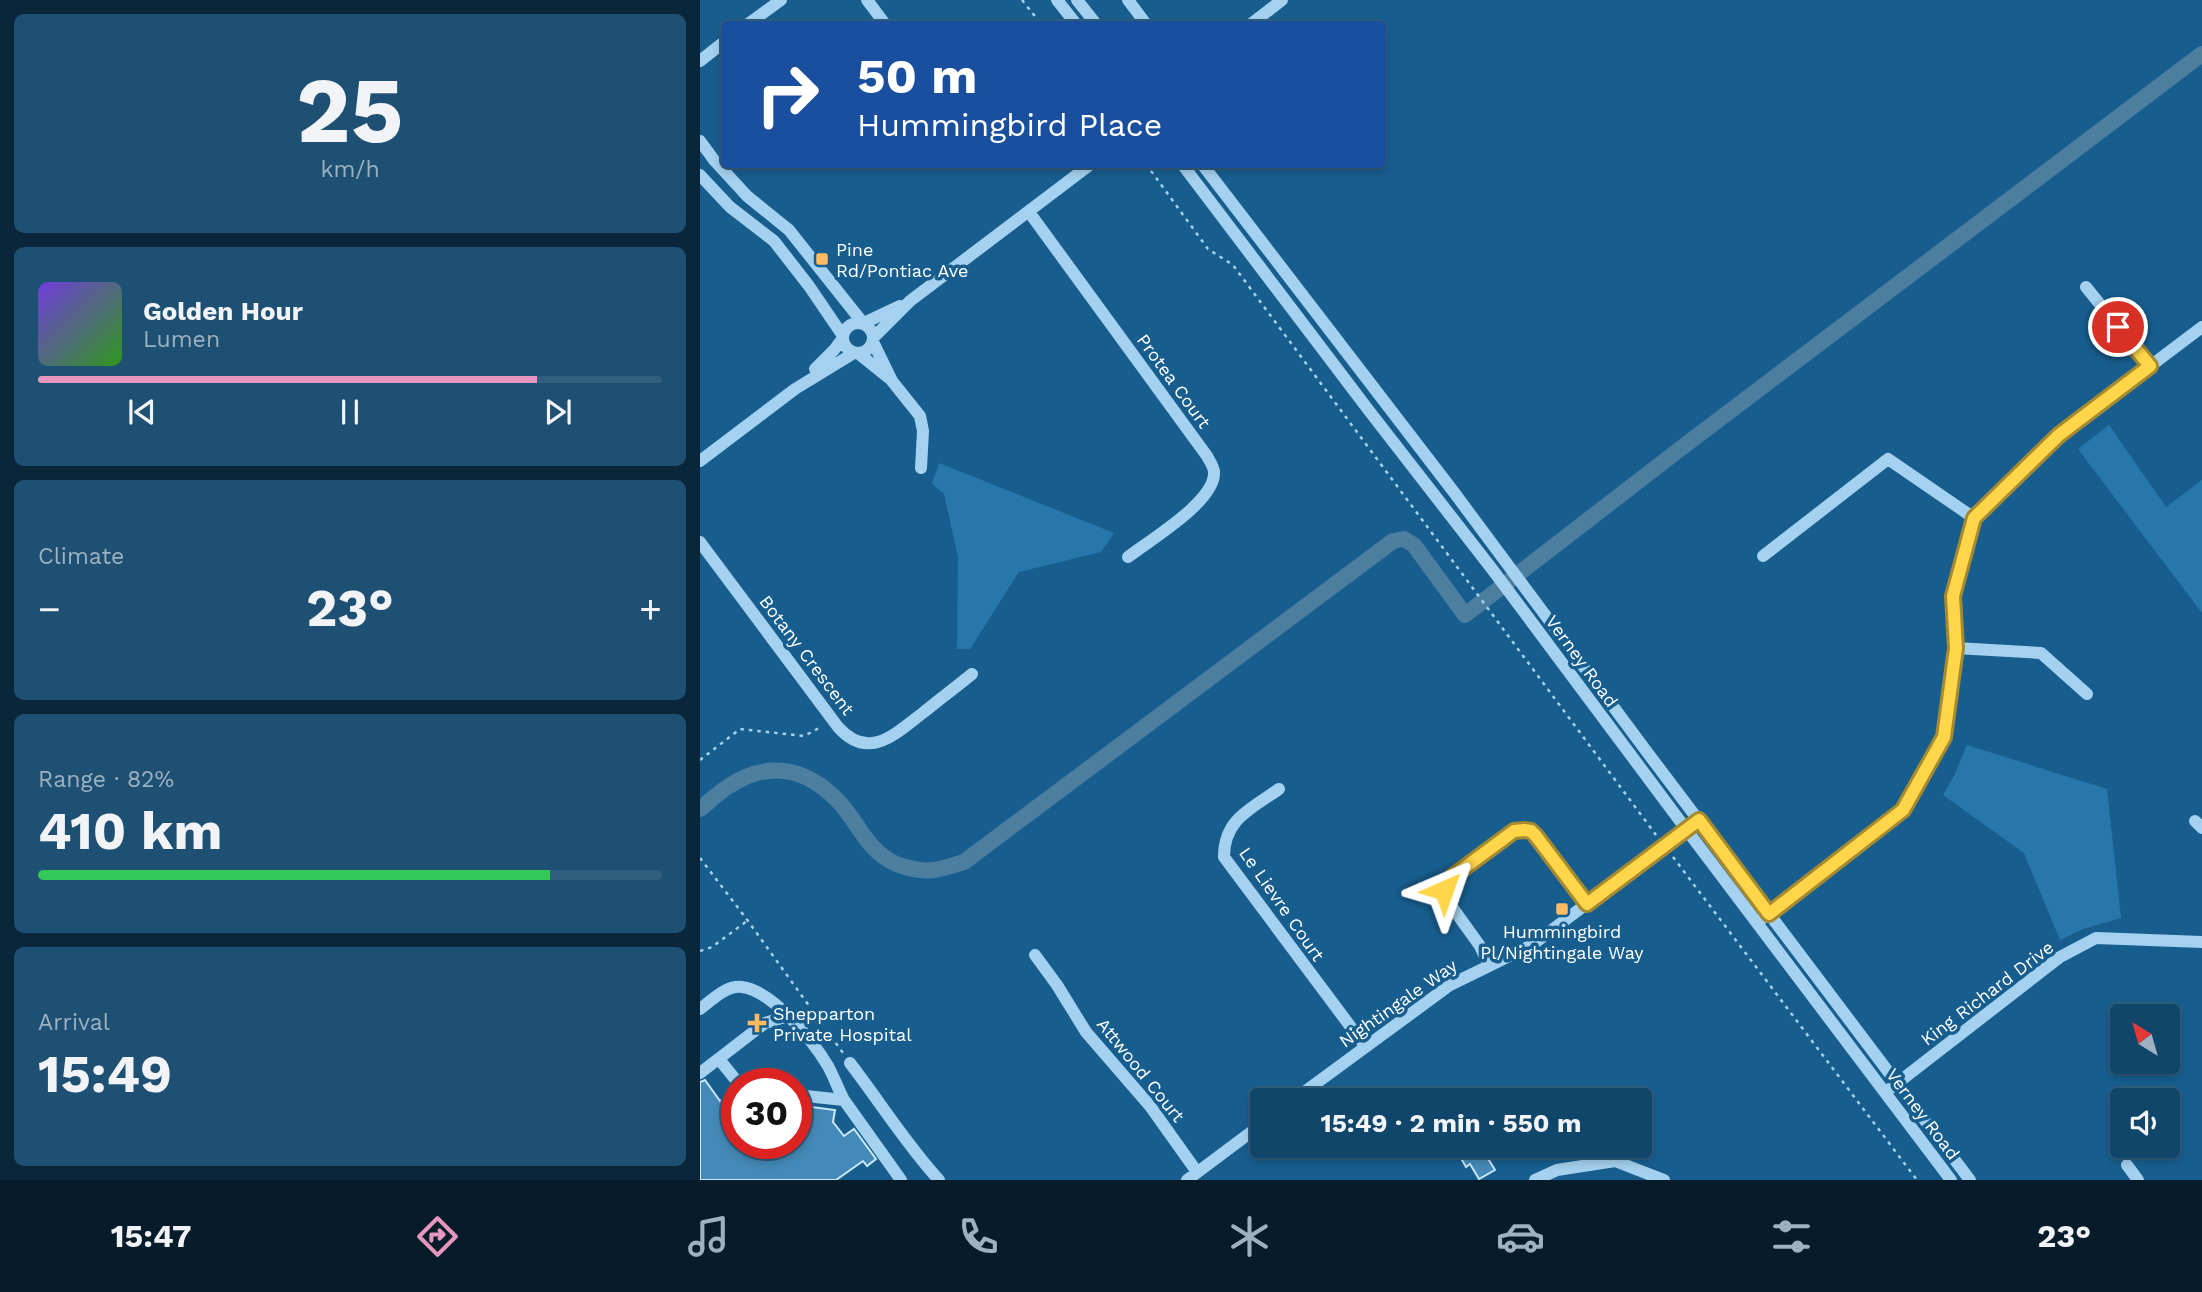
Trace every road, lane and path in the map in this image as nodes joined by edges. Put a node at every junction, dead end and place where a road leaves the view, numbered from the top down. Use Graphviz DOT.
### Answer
graph roads {
  1 [pos="780,0"];
  2 [pos="867,0"];
  3 [pos="1022,0"];
  4 [pos="1057,0"];
  5 [pos="1077,0"];
  6 [pos="1128,0"];
  7 [pos="1282,0"];
  8 [pos="752,21"];
  9 [pos="883,21"];
  10 [pos="1039,21"];
  11 [pos="1074,21"];
  12 [pos="1094,21"];
  13 [pos="1144,21"];
  14 [pos="1255,21"];
  15 [pos="721,44"];
  16 [pos="700,61"];
  17 [pos="700,141"];
  18 [pos="714,160"];
  19 [pos="721,168"];
  20 [pos="721,168"];
  21 [pos="1086,168"];
  22 [pos="1149,168"];
  23 [pos="1185,168"];
  24 [pos="1205,168"];
  25 [pos="700,173"];
  26 [pos="1029,212"];
  27 [pos="2086,287"];
  28 [pos="910,301"];
  29 [pos="863,323"];
  30 [pos="2202,327"];
  31 [pos="843,337"];
  32 [pos="874,339"];
  33 [pos="856,353"];
  34 [pos="2150,366"];
  35 [pos="892,380"];
  36 [pos="795,389"];
  37 [pos="700,461"];
  38 [pos="921,468"];
  39 [pos="1974,518"];
  40 [pos="700,542"];
  41 [pos="1763,556"];
  42 [pos="1128,557"];
  43 [pos="1956,648"];
  44 [pos="972,674"];
  45 [pos="2087,694"];
  46 [pos="832,719"];
  47 [pos="700,760"];
  48 [pos="1279,789"];
  49 [pos="1699,820"];
  50 [pos="1686,829"];
  51 [pos="1664,845"];
  52 [pos="700,859"];
  53 [pos="1587,904"];
  54 [pos="1769,914"];
  55 [pos="748,921"];
  56 [pos="1757,923"];
  57 [pos="2202,943"];
  58 [pos="700,951"];
  59 [pos="1035,955"];
  60 [pos="1489,966"];
  61 [pos="700,1009"];
  62 [pos="788,1016"];
  63 [pos="1365,1046"];
  64 [pos="719,1059"];
  65 [pos="850,1063"];
  66 [pos="726,1068"];
  67 [pos="700,1073"];
  68 [pos="1897,1084"];
  69 [pos="1309,1088"];
  70 [pos="1885,1093"];
  71 [pos="812,1097"];
  72 [pos="844,1100"];
  73 [pos="1250,1133"];
  74 [pos="1616,1158"];
  75 [pos="1615,1161"];
  76 [pos="2127,1165"];
  77 [pos="898,1175"];
  78 [pos="1192,1176"];
  79 [pos="883,1180"];
  80 [pos="939,1180"];
  81 [pos="1535,1180"];
  82 [pos="1664,1180"];
  83 [pos="1917,1180"];
  84 [pos="1951,1180"];
  85 [pos="1970,1180"];
  86 [pos="2137,1180"];
  1 -- 8 [label="street"];
  2 -- 9 [label="street"];
  3 -- 10 [label="path"];
  4 -- 11 [label="street"];
  5 -- 12 [label="street"];
  6 -- 13 [label="street"];
  7 -- 14 [label="street"];
  15 -- 16 [label="street"];
  17 -- 18 [label="street"];
  18 -- 19 [label="street"];
  18 -- 25 [label="street"];
  20 -- 29 [label="street"];
  21 -- 26 [label="street"];
  22 -- 51 [label="path"];
  23 -- 50 [label="street, Verney Road"];
  24 -- 49 [label="street, Verney Road"];
  25 -- 31 [label="street"];
  26 -- 28 [label="street"];
  26 -- 42 [label="street, Protea Court"];
  27 -- 34 [label="street"];
  28 -- 29 [label="street"];
  28 -- 32 [label="street"];
  29 -- 31 [label="street"];
  29 -- 32 [label="street"];
  30 -- 34 [label="street"];
  31 -- 33 [label="street"];
  31 -- 36 [label="street"];
  32 -- 33 [label="street"];
  32 -- 35 [label="street"];
  33 -- 35 [label="street"];
  33 -- 36 [label="street"];
  34 -- 39 [label="street"];
  35 -- 38 [label="street"];
  36 -- 37 [label="street"];
  39 -- 41 [label="street"];
  39 -- 43 [label="street"];
  40 -- 46 [label="street, Botany Crescent"];
  43 -- 45 [label="street"];
  43 -- 54 [label="street"];
  44 -- 46 [label="street, Botany Crescent"];
  46 -- 47 [label="path"];
  48 -- 63 [label="street, Le Lievre Court"];
  49 -- 50 [label="street, Nightingale Way"];
  49 -- 54 [label="street, Verney Road"];
  50 -- 51 [label="street, Nightingale Way"];
  50 -- 56 [label="street, Verney Road"];
  51 -- 53 [label="street, Nightingale Way"];
  51 -- 83 [label="path"];
  52 -- 55 [label="path"];
  53 -- 60 [label="street, Nightingale Way"];
  53 -- 60 [label="street"];
  54 -- 56 [label="street"];
  54 -- 68 [label="street, Verney Road"];
  55 -- 58 [label="path"];
  55 -- 65 [label="path"];
  56 -- 70 [label="street, Verney Road"];
  57 -- 68 [label="street, King Richard Drive"];
  59 -- 78 [label="street, Attwood Court"];
  60 -- 63 [label="street, Nightingale Way"];
  61 -- 62 [label="street"];
  62 -- 64 [label="street"];
  62 -- 72 [label="street"];
  63 -- 69 [label="street, Nightingale Way"];
  64 -- 66 [label="street"];
  64 -- 67 [label="street"];
  65 -- 80 [label="street"];
  68 -- 70 [label="street, King Richard Drive"];
  68 -- 85 [label="street, Verney Road"];
  70 -- 84 [label="street, Verney Road"];
  71 -- 72 [label="street"];
  72 -- 77 [label="street"];
  73 -- 78 [label="street"];
  74 -- 75 [label="street"];
  75 -- 81 [label="street"];
  75 -- 82 [label="street"];
  76 -- 86 [label="street"];
  77 -- 79 [label="street"];
}
